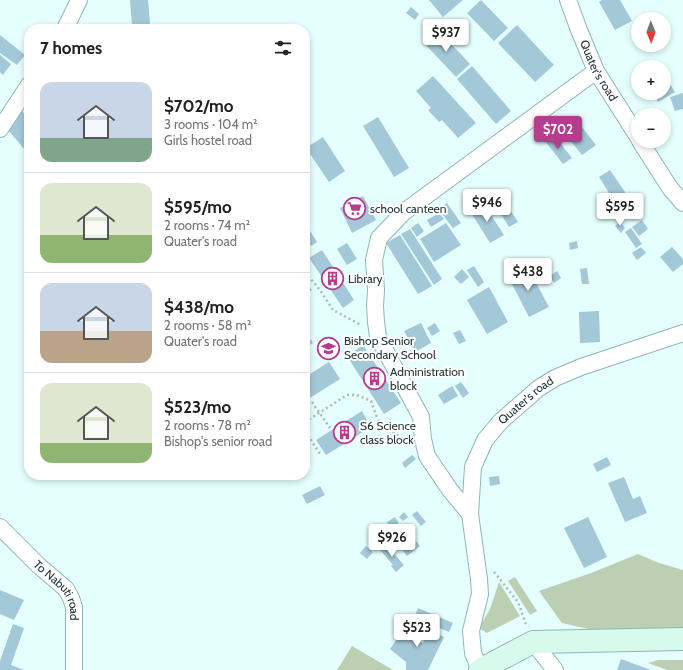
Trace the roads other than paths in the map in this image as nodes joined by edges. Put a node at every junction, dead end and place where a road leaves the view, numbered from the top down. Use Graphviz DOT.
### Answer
graph roads {
  1 [pos="79,0"];
  2 [pos="568,0"];
  3 [pos="67,24"];
  4 [pos="596,71"];
  5 [pos="24,93"];
  6 [pos="631,126"];
  7 [pos="0,129"];
  8 [pos="644,148"];
  9 [pos="683,203"];
  10 [pos="683,333"];
  11 [pos="470,514"];
  12 [pos="0,527"];
  13 [pos="683,639"];
  14 [pos="533,642"];
  15 [pos="74,670"];
  16 [pos="480,670"];
  17 [pos="555,670"];
  1 -- 3 [label="street"];
  2 -- 4 [label="street, Quater's road"];
  4 -- 6 [label="street, Quater's road"];
  4 -- 11 [label="street"];
  5 -- 7 [label="street"];
  8 -- 9 [label="street"];
  10 -- 11 [label="street, Quater's road"];
  11 -- 16 [label="street, Quater's road"];
  12 -- 15 [label="street, To Nabuti road"];
  13 -- 14 [label="street"];
  14 -- 16 [label="street"];
  14 -- 17 [label="street"];
}
